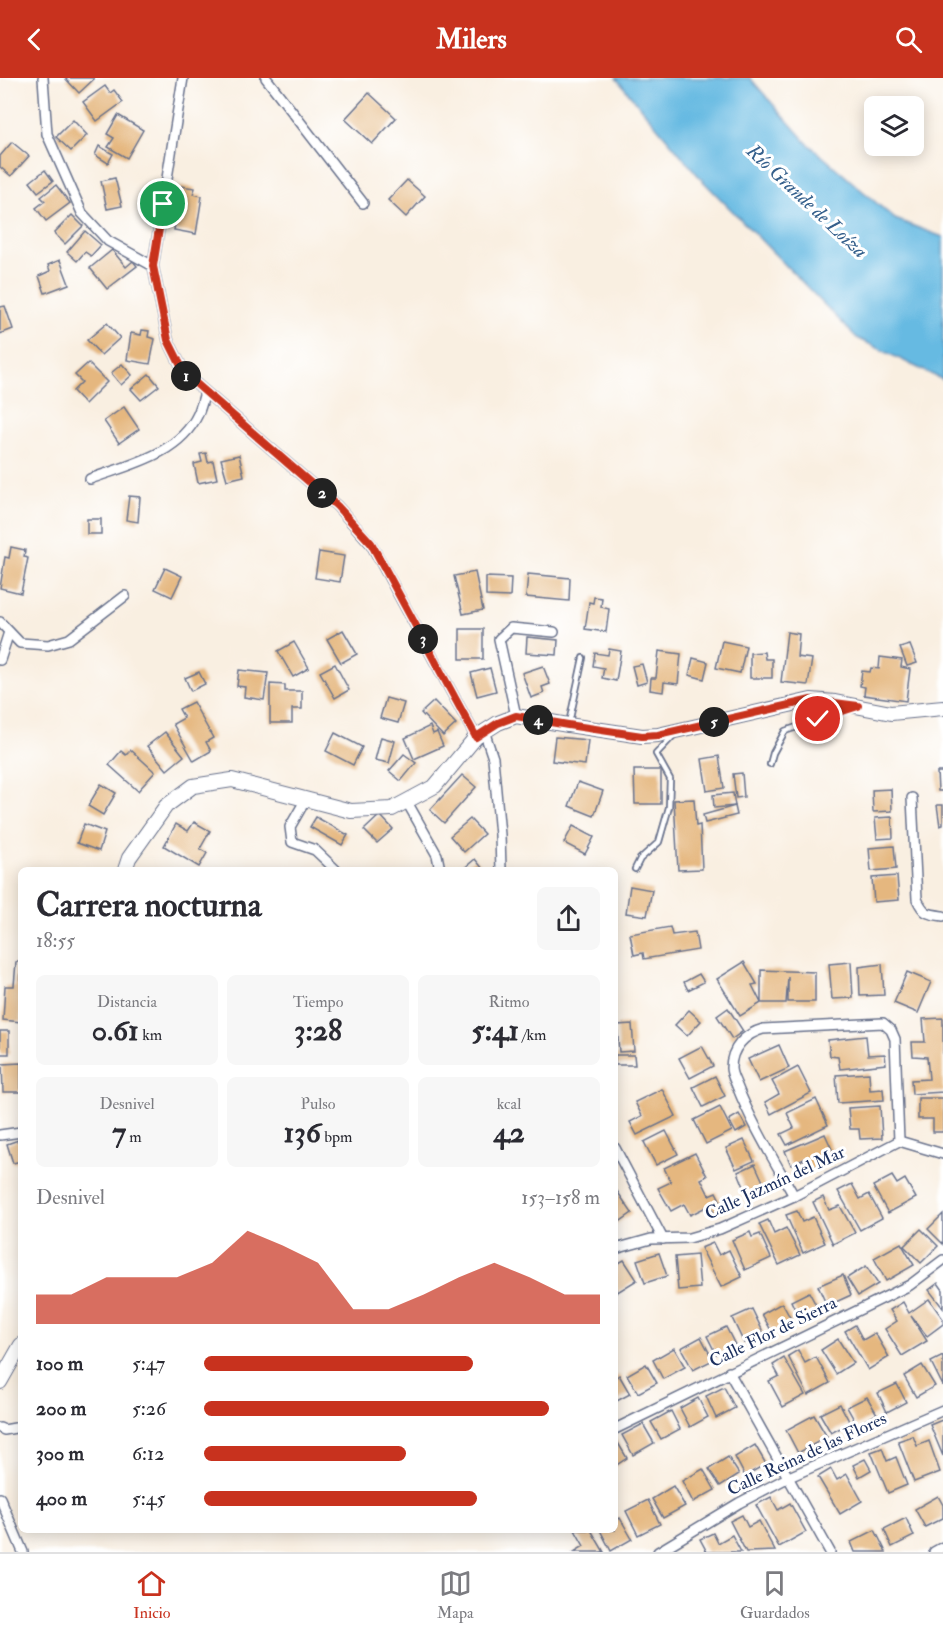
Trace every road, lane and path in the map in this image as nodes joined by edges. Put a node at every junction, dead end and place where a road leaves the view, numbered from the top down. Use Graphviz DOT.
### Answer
graph roads {
  1 [pos="43,78"];
  2 [pos="183,78"];
  3 [pos="266,78"];
  4 [pos="363,203"];
  5 [pos="153,266"];
  6 [pos="205,392"];
  7 [pos="90,479"];
  8 [pos="125,596"];
  9 [pos="0,622"];
  10 [pos="9,632"];
  11 [pos="554,632"];
  12 [pos="583,658"];
  13 [pos="0,660"];
  14 [pos="858,706"];
  15 [pos="943,708"];
  16 [pos="516,716"];
  17 [pos="568,725"];
  18 [pos="678,731"];
  19 [pos="480,734"];
  20 [pos="770,764"];
  21 [pos="912,798"];
  22 [pos="306,799"];
  23 [pos="406,801"];
  24 [pos="126,867"];
  25 [pos="335,867"];
  26 [pos="439,867"];
  27 [pos="501,867"];
  28 [pos="635,869"];
  29 [pos="943,916"];
  30 [pos="18,1132"];
  31 [pos="0,1135"];
  32 [pos="899,1141"];
  33 [pos="618,1154"];
  34 [pos="943,1154"];
  35 [pos="794,1196"];
  36 [pos="663,1239"];
  37 [pos="618,1248"];
  38 [pos="943,1260"];
  39 [pos="18,1351"];
  40 [pos="729,1372"];
  41 [pos="0,1381"];
  42 [pos="943,1410"];
  43 [pos="0,1428"];
  44 [pos="18,1428"];
  45 [pos="618,1428"];
  46 [pos="789,1477"];
  47 [pos="0,1498"];
  48 [pos="943,1547"];
  49 [pos="23,1552"];
  50 [pos="658,1552"];
  51 [pos="830,1552"];
  52 [pos="934,1552"];
  1 -- 5 [label="street"];
  2 -- 5 [label="street"];
  3 -- 4 [label="street"];
  5 -- 6 [label="street"];
  6 -- 7 [label="street"];
  6 -- 19 [label="street"];
  8 -- 10 [label="street"];
  9 -- 10 [label="street"];
  10 -- 13 [label="street"];
  11 -- 16 [label="street"];
  12 -- 17 [label="lane"];
  14 -- 15 [label="street"];
  14 -- 18 [label="street"];
  14 -- 20 [label="lane"];
  16 -- 17 [label="street"];
  16 -- 19 [label="street"];
  17 -- 18 [label="street"];
  18 -- 28 [label="lane"];
  19 -- 23 [label="street"];
  19 -- 27 [label="street"];
  21 -- 29 [label="street"];
  22 -- 23 [label="street"];
  22 -- 24 [label="street"];
  22 -- 25 [label="street"];
  23 -- 26 [label="street"];
  30 -- 31 [label="street"];
  32 -- 34 [label="street"];
  32 -- 35 [label="street, Calle Jazmín del Mar"];
  32 -- 35 [label="street"];
  33 -- 36 [label="street"];
  35 -- 36 [label="street, Calle Jazmín del Mar"];
  36 -- 37 [label="street, Calle Jazmín del Mar"];
  38 -- 40 [label="street, Calle Flor de Sierra"];
  39 -- 41 [label="street"];
  40 -- 45 [label="street, Calle Flor de Sierra"];
  40 -- 46 [label="street"];
  42 -- 46 [label="street, Calle Reina de las Flores"];
  43 -- 44 [label="street"];
  46 -- 50 [label="street, Calle Reina de las Flores"];
  46 -- 51 [label="street"];
  47 -- 49 [label="street"];
  48 -- 52 [label="street"];
}
